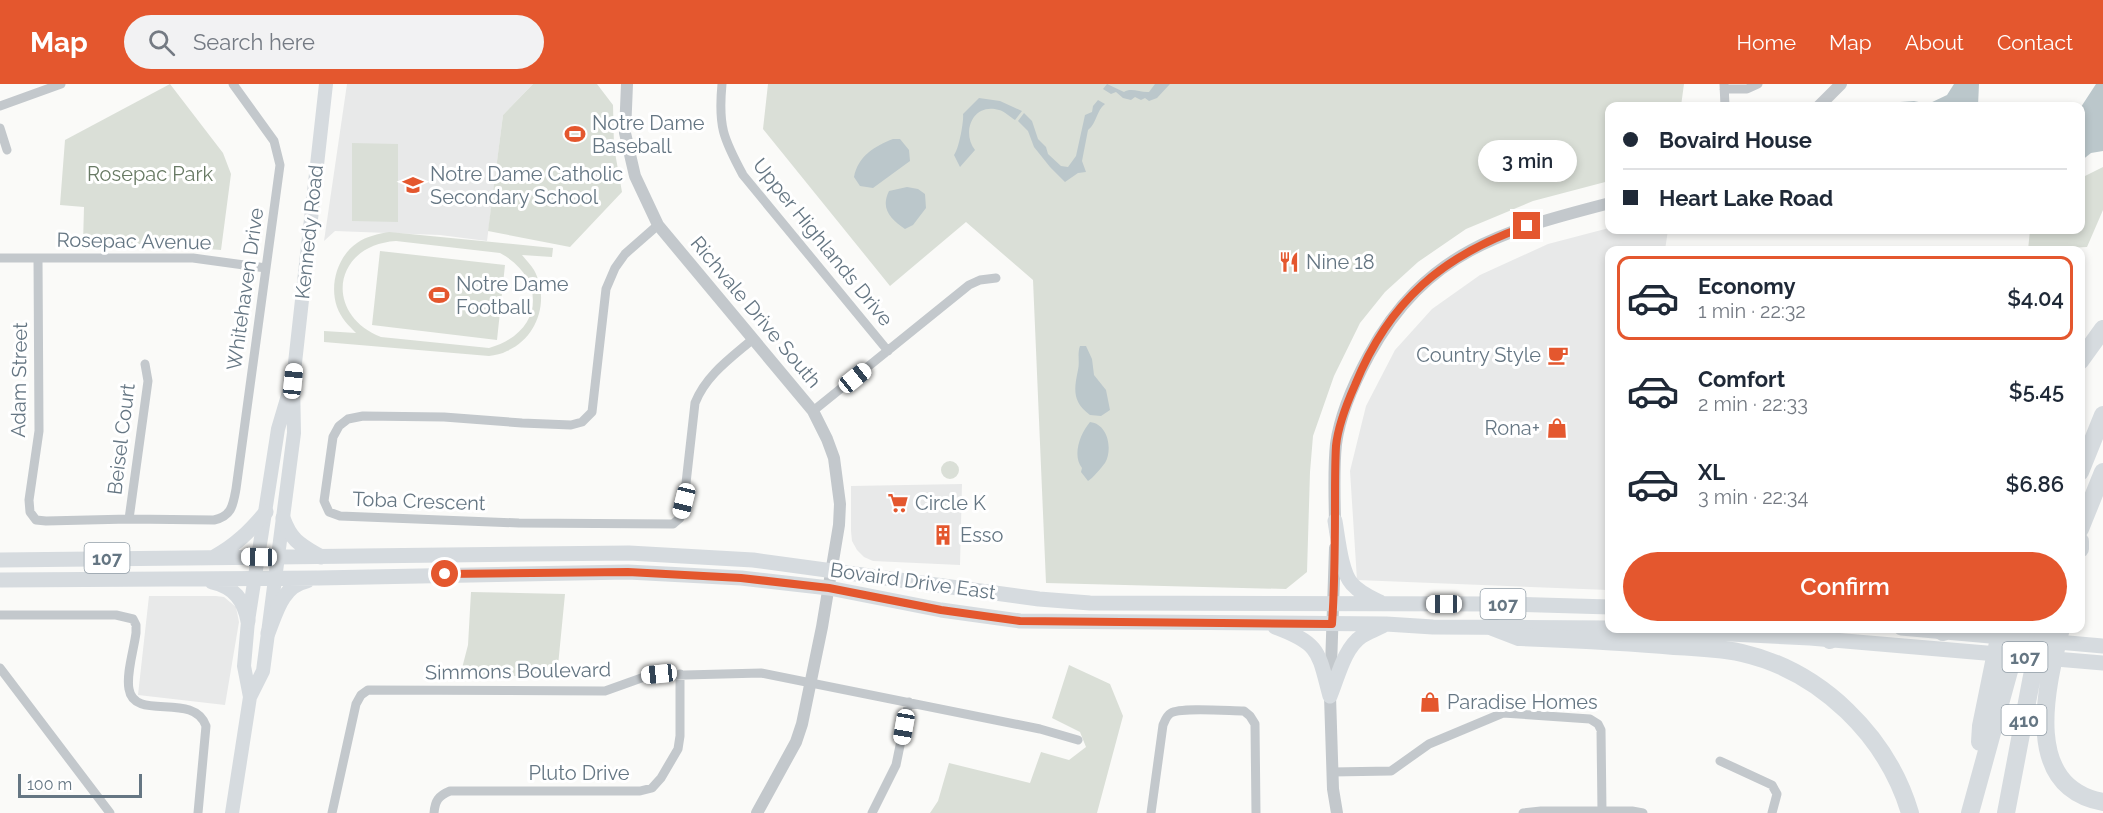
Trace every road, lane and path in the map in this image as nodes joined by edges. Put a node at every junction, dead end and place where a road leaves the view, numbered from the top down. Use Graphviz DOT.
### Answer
graph roads {
  1 [pos="62,84"];
  2 [pos="233,84"];
  3 [pos="326,84"];
  4 [pos="627,84"];
  5 [pos="722,84"];
  6 [pos="1758,84"];
  7 [pos="1841,84"];
  8 [pos="1724,87"];
  9 [pos="1725,102"];
  10 [pos="1823,102"];
  11 [pos="0,105"];
  12 [pos="0,128"];
  13 [pos="7,150"];
  14 [pos="1605,204"];
  15 [pos="657,225"];
  16 [pos="0,258"];
  17 [pos="38,258"];
  18 [pos="266,268"];
  19 [pos="996,278"];
  20 [pos="2103,329"];
  21 [pos="753,339"];
  22 [pos="888,351"];
  23 [pos="2085,354"];
  24 [pos="145,364"];
  25 [pos="293,381"];
  26 [pos="813,411"];
  27 [pos="2103,415"];
  28 [pos="2085,460"];
  29 [pos="2103,472"];
  30 [pos="266,512"];
  31 [pos="230,513"];
  32 [pos="2085,517"];
  33 [pos="283,518"];
  34 [pos="129,519"];
  35 [pos="1335,521"];
  36 [pos="214,557"];
  37 [pos="259,557"];
  38 [pos="278,557"];
  39 [pos="321,557"];
  40 [pos="0,560"];
  41 [pos="832,569"];
  42 [pos="275,578"];
  43 [pos="318,578"];
  44 [pos="201,579"];
  45 [pos="255,579"];
  46 [pos="0,580"];
  47 [pos="829,588"];
  48 [pos="1333,603"];
  49 [pos="1383,603"];
  50 [pos="1605,607"];
  51 [pos="0,615"];
  52 [pos="248,621"];
  53 [pos="1264,623"];
  54 [pos="1332,624"];
  55 [pos="1386,624"];
  56 [pos="1493,627"];
  57 [pos="1605,628"];
  58 [pos="268,633"];
  59 [pos="1794,633"];
  60 [pos="1960,633"];
  61 [pos="2000,633"];
  62 [pos="2022,633"];
  63 [pos="2045,633"];
  64 [pos="2060,633"];
  65 [pos="1831,634"];
  66 [pos="2103,646"];
  67 [pos="2103,663"];
  68 [pos="0,668"];
  69 [pos="680,674"];
  70 [pos="811,684"];
  71 [pos="1330,696"];
  72 [pos="250,697"];
  73 [pos="909,702"];
  74 [pos="1078,740"];
  75 [pos="1720,761"];
  76 [pos="1332,772"];
  77 [pos="1978,780"];
  78 [pos="2103,802"];
  79 [pos="1602,811"];
  80 [pos="110,813"];
  81 [pos="198,813"];
  82 [pos="232,813"];
  83 [pos="332,813"];
  84 [pos="434,813"];
  85 [pos="757,813"];
  86 [pos="872,813"];
  87 [pos="1151,813"];
  88 [pos="1256,813"];
  89 [pos="1337,813"];
  90 [pos="1523,813"];
  91 [pos="1643,813"];
  92 [pos="1772,813"];
  93 [pos="1910,813"];
  94 [pos="1970,813"];
  95 [pos="2006,813"];
  1 -- 11 [label="street"];
  2 -- 18 [label="street, Whitehaven Drive"];
  3 -- 25 [label="main road, Kennedy Road"];
  4 -- 15 [label="street, Richvale Drive South"];
  5 -- 22 [label="street, Upper Highlands Drive"];
  6 -- 8 [label="street"];
  7 -- 10 [label="street"];
  8 -- 9 [label="street"];
  12 -- 13 [label="street"];
  14 -- 35 [label="street"];
  15 -- 21 [label="street, Richvale Drive South"];
  15 -- 21 [label="street, Toba Crescent"];
  16 -- 17 [label="street, Rosepac Avenue"];
  17 -- 18 [label="street, Rosepac Avenue"];
  17 -- 34 [label="street, Adam Street"];
  18 -- 31 [label="street, Whitehaven Drive"];
  19 -- 22 [label="street"];
  20 -- 23 [label="highway"];
  21 -- 26 [label="street, Richvale Drive South"];
  22 -- 26 [label="street"];
  24 -- 34 [label="street, Beisel Court"];
  25 -- 30 [label="main road"];
  25 -- 33 [label="main road"];
  26 -- 41 [label="street, Richvale Drive South"];
  27 -- 28 [label="highway"];
  29 -- 32 [label="highway"];
  30 -- 36 [label="main road"];
  30 -- 37 [label="main road"];
  31 -- 34 [label="street, Adam Street"];
  33 -- 38 [label="main road"];
  33 -- 39 [label="main road"];
  35 -- 48 [label="street"];
  35 -- 49 [label="main road"];
  36 -- 37 [label="main road, Bovaird Drive East / 107"];
  36 -- 40 [label="main road, Bovaird Drive East / 107"];
  37 -- 38 [label="main road, Bovaird Drive East / 107"];
  37 -- 45 [label="main road"];
  38 -- 39 [label="main road, Bovaird Drive East / 107"];
  38 -- 42 [label="main road"];
  39 -- 41 [label="main road, Bovaird Drive East / 107"];
  41 -- 47 [label="street, Richvale Drive South"];
  41 -- 48 [label="main road, Bovaird Drive East / 107"];
  42 -- 43 [label="main road, Bovaird Drive East / 107"];
  42 -- 45 [label="main road, Bovaird Drive East / 107"];
  42 -- 58 [label="main road"];
  43 -- 47 [label="main road, Bovaird Drive East / 107"];
  43 -- 58 [label="main road"];
  44 -- 45 [label="main road, Bovaird Drive East / 107"];
  44 -- 46 [label="main road, Bovaird Drive East / 107"];
  44 -- 52 [label="main road"];
  45 -- 52 [label="main road"];
  47 -- 53 [label="main road, Bovaird Drive East / 107"];
  47 -- 70 [label="street, Richvale Drive South"];
  48 -- 49 [label="main road, Bovaird Drive East / 107"];
  48 -- 54 [label="street"];
  49 -- 50 [label="main road, Bovaird Drive East / 107"];
  51 -- 81 [label="street"];
  52 -- 72 [label="main road"];
  53 -- 54 [label="main road, Bovaird Drive East / 107"];
  53 -- 71 [label="main road"];
  54 -- 55 [label="main road, Bovaird Drive East / 107"];
  54 -- 71 [label="street"];
  55 -- 56 [label="main road, Bovaird Drive East / 107"];
  55 -- 71 [label="main road"];
  56 -- 57 [label="main road, Bovaird Drive East / 107"];
  56 -- 93 [label="highway"];
  58 -- 72 [label="main road"];
  59 -- 65 [label="main road, Bovaird Drive East / 107"];
  60 -- 66 [label="main road, 107"];
  61 -- 77 [label="highway"];
  62 -- 77 [label="highway, 410"];
  63 -- 95 [label="highway, 410"];
  64 -- 78 [label="highway"];
  65 -- 67 [label="main road, Bovaird Drive East / 107"];
  68 -- 80 [label="street"];
  69 -- 70 [label="street, Simmons Boulevard"];
  69 -- 83 [label="street, Simmons Boulevard"];
  69 -- 84 [label="street, Pluto Drive"];
  70 -- 73 [label="street, Simmons Boulevard"];
  70 -- 85 [label="street, Richvale Drive South"];
  71 -- 76 [label="street"];
  72 -- 82 [label="main road"];
  73 -- 74 [label="street, Simmons Boulevard"];
  73 -- 86 [label="street"];
  75 -- 92 [label="street"];
  76 -- 79 [label="street"];
  76 -- 89 [label="street"];
  77 -- 94 [label="highway, 410"];
  79 -- 90 [label="street"];
  79 -- 91 [label="street"];
  87 -- 88 [label="street"];
}
